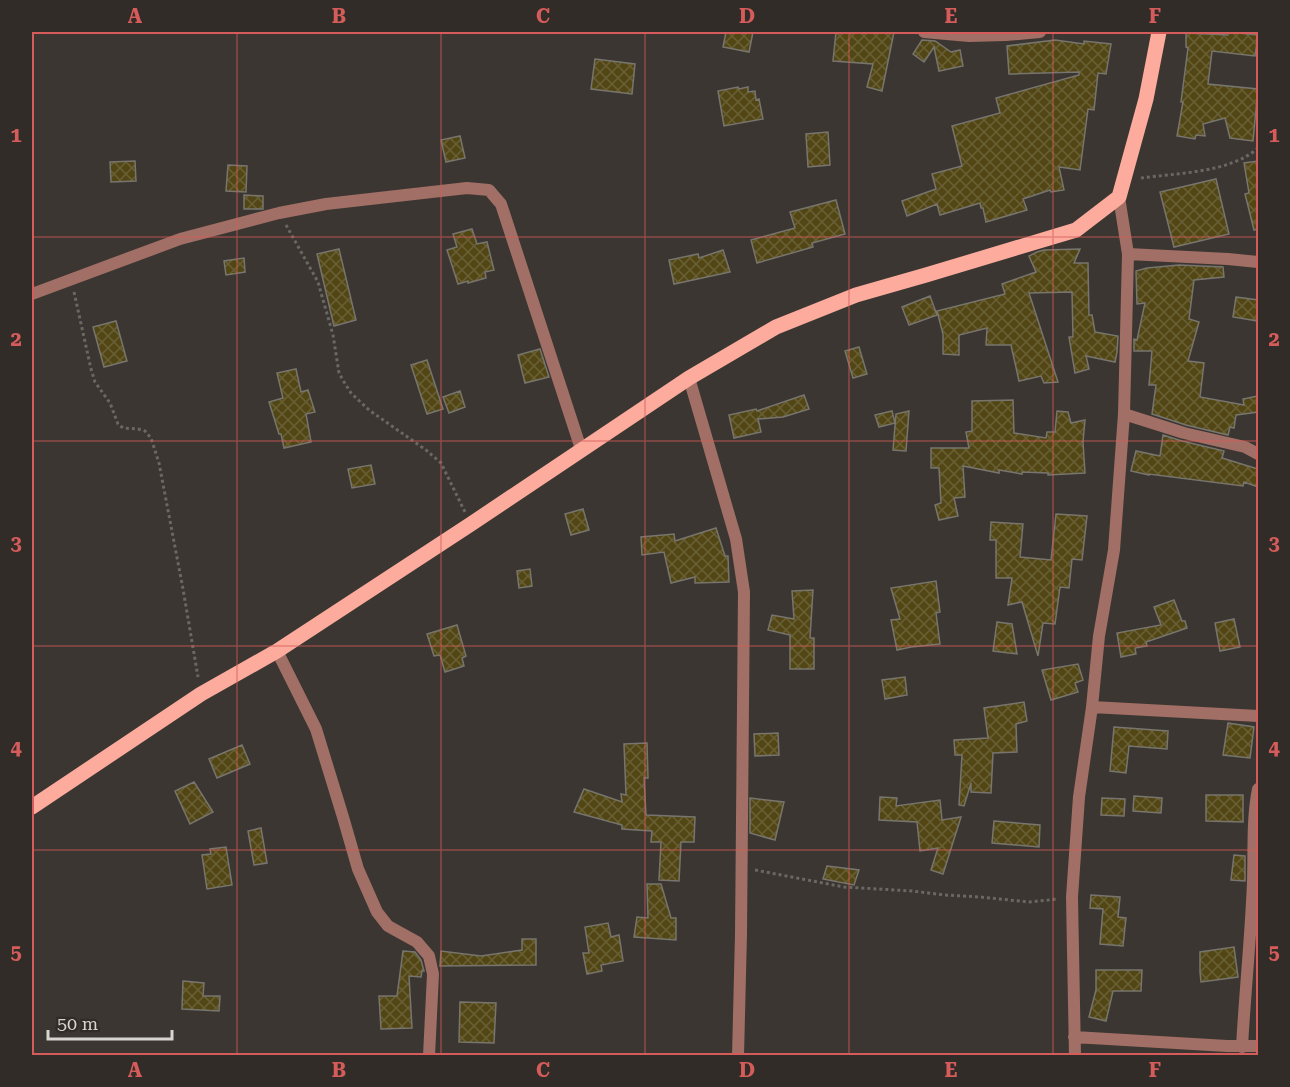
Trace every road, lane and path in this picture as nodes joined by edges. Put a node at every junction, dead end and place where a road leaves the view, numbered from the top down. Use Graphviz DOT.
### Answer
graph roads {
  1 [pos="924,32"];
  2 [pos="1040,32"];
  3 [pos="1159,32"];
  4 [pos="1258,148"];
  5 [pos="1124,180"];
  6 [pos="1119,197"];
  7 [pos="279,213"];
  8 [pos="1128,254"];
  9 [pos="1258,262"];
  10 [pos="71,279"];
  11 [pos="32,294"];
  12 [pos="689,378"];
  13 [pos="1124,414"];
  14 [pos="581,449"];
  15 [pos="1258,454"];
  16 [pos="471,524"];
  17 [pos="277,651"];
  18 [pos="201,694"];
  19 [pos="1092,707"];
  20 [pos="1258,716"];
  21 [pos="1258,789"];
  22 [pos="32,807"];
  23 [pos="741,868"];
  24 [pos="1072,897"];
  25 [pos="1074,1037"];
  26 [pos="1258,1046"];
  27 [pos="1242,1047"];
  28 [pos="429,1056"];
  29 [pos="738,1056"];
  30 [pos="1075,1056"];
  1 -- 2 [label="street"];
  3 -- 5 [label="main road"];
  4 -- 5 [label="path"];
  5 -- 6 [label="main road"];
  6 -- 8 [label="street"];
  6 -- 12 [label="main road"];
  7 -- 10 [label="street"];
  7 -- 14 [label="street"];
  7 -- 16 [label="path"];
  8 -- 9 [label="street"];
  8 -- 13 [label="street"];
  10 -- 11 [label="street"];
  10 -- 18 [label="path"];
  12 -- 14 [label="main road"];
  12 -- 23 [label="street"];
  13 -- 15 [label="street"];
  13 -- 19 [label="street"];
  14 -- 16 [label="main road"];
  16 -- 17 [label="main road"];
  17 -- 18 [label="main road"];
  17 -- 28 [label="street"];
  18 -- 22 [label="main road"];
  19 -- 20 [label="street"];
  19 -- 24 [label="street"];
  21 -- 27 [label="street"];
  23 -- 24 [label="path"];
  23 -- 29 [label="street"];
  24 -- 25 [label="street"];
  25 -- 27 [label="street"];
  25 -- 30 [label="street"];
  26 -- 27 [label="street"];
}
